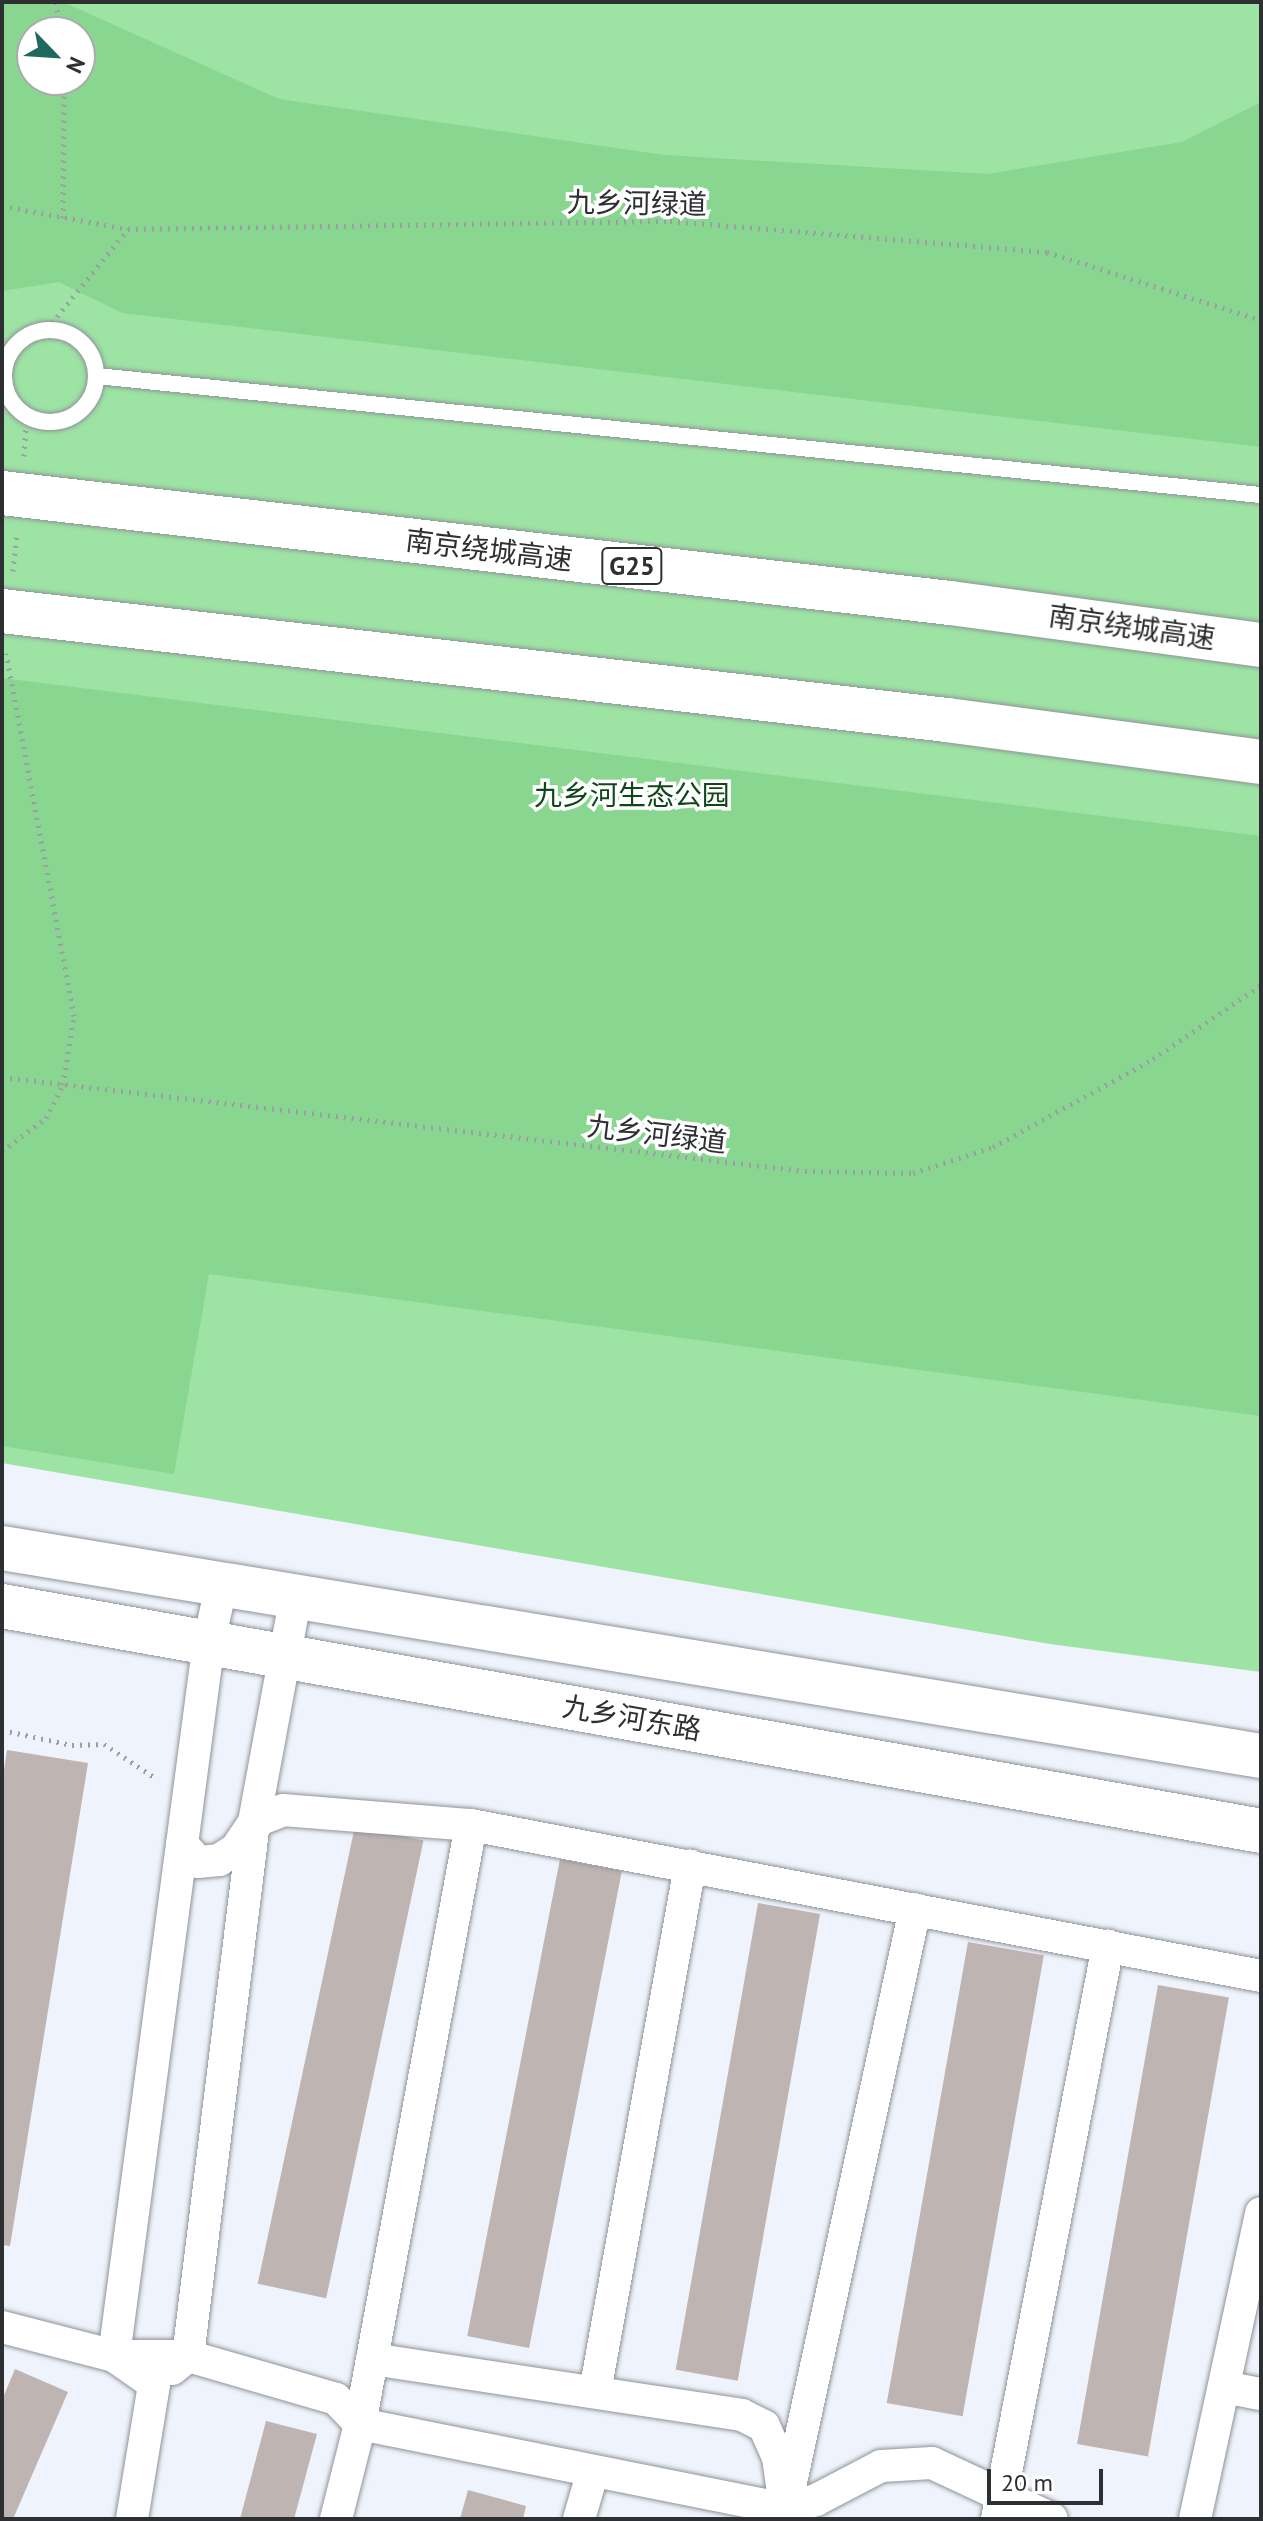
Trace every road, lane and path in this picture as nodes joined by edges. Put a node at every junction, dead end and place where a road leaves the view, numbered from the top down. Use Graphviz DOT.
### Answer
graph roads {
  1 [pos="64,96"];
  2 [pos="2,206"];
  3 [pos="63,218"];
  4 [pos="128,229"];
  5 [pos="1261,320"];
  6 [pos="47,329"];
  7 [pos="97,376"];
  8 [pos="27,417"];
  9 [pos="14,494"];
  10 [pos="1261,495"];
  11 [pos="7,615"];
  12 [pos="1261,645"];
  13 [pos="1261,762"];
  14 [pos="1261,985"];
  15 [pos="2,1077"];
  16 [pos="63,1085"];
  17 [pos="2,1151"];
  18 [pos="2,1548"];
  19 [pos="222,1583"];
  20 [pos="296,1595"];
  21 [pos="2,1606"];
  22 [pos="209,1641"];
  23 [pos="286,1656"];
  24 [pos="2,1730"];
  25 [pos="1261,1756"];
  26 [pos="254,1822"];
  27 [pos="471,1825"];
  28 [pos="1261,1831"];
  29 [pos="182,1844"];
  30 [pos="690,1866"];
  31 [pos="915,1909"];
  32 [pos="1108,1946"];
  33 [pos="1261,1976"];
  34 [pos="1261,2213"];
  35 [pos="2,2327"];
  36 [pos="114,2356"];
  37 [pos="188,2356"];
  38 [pos="372,2359"];
  39 [pos="154,2384"];
  40 [pos="1224,2387"];
  41 [pos="595,2392"];
  42 [pos="1261,2394"];
  43 [pos="360,2424"];
  44 [pos="593,2471"];
  45 [pos="1000,2506"];
  46 [pos="784,2514"];
  47 [pos="132,2519"];
  48 [pos="336,2519"];
  49 [pos="579,2519"];
  50 [pos="1052,2519"];
  51 [pos="1195,2519"];
  1 -- 3 [label="path"];
  2 -- 3 [label="path, 九乡河绿道"];
  3 -- 4 [label="path, 九乡河绿道"];
  4 -- 5 [label="path, 九乡河绿道"];
  4 -- 6 [label="path"];
  6 -- 7 [label="lane"];
  6 -- 8 [label="lane"];
  7 -- 8 [label="lane"];
  7 -- 10 [label="lane"];
  8 -- 9 [label="path"];
  9 -- 11 [label="path"];
  9 -- 12 [label="main road, 南京绕城高速 / G25, bridge"];
  11 -- 13 [label="main road, bridge"];
  11 -- 16 [label="path"];
  14 -- 16 [label="path, 九乡河绿道"];
  15 -- 16 [label="path, 九乡河绿道"];
  16 -- 17 [label="path"];
  18 -- 19 [label="main road"];
  19 -- 20 [label="main road"];
  19 -- 22 [label="street"];
  20 -- 23 [label="street"];
  20 -- 25 [label="main road"];
  21 -- 22 [label="main road, 九乡河东路"];
  22 -- 23 [label="main road, 九乡河东路"];
  22 -- 29 [label="street"];
  23 -- 26 [label="street"];
  23 -- 28 [label="main road, 九乡河东路"];
  24 -- 29 [label="path"];
  26 -- 27 [label="street"];
  26 -- 29 [label="street"];
  26 -- 37 [label="street"];
  27 -- 30 [label="street"];
  27 -- 38 [label="street"];
  29 -- 36 [label="street"];
  30 -- 31 [label="street"];
  30 -- 41 [label="street"];
  31 -- 32 [label="street"];
  31 -- 46 [label="street"];
  32 -- 33 [label="street"];
  32 -- 45 [label="street"];
  34 -- 40 [label="street"];
  35 -- 36 [label="street"];
  36 -- 37 [label="street"];
  36 -- 39 [label="street"];
  37 -- 39 [label="street"];
  37 -- 43 [label="street"];
  38 -- 41 [label="street"];
  38 -- 43 [label="street"];
  39 -- 47 [label="street"];
  40 -- 42 [label="street"];
  40 -- 51 [label="street"];
  41 -- 46 [label="street"];
  43 -- 44 [label="street"];
  43 -- 48 [label="street"];
  44 -- 46 [label="street"];
  44 -- 49 [label="street"];
  45 -- 46 [label="street"];
  45 -- 50 [label="street"];
}
